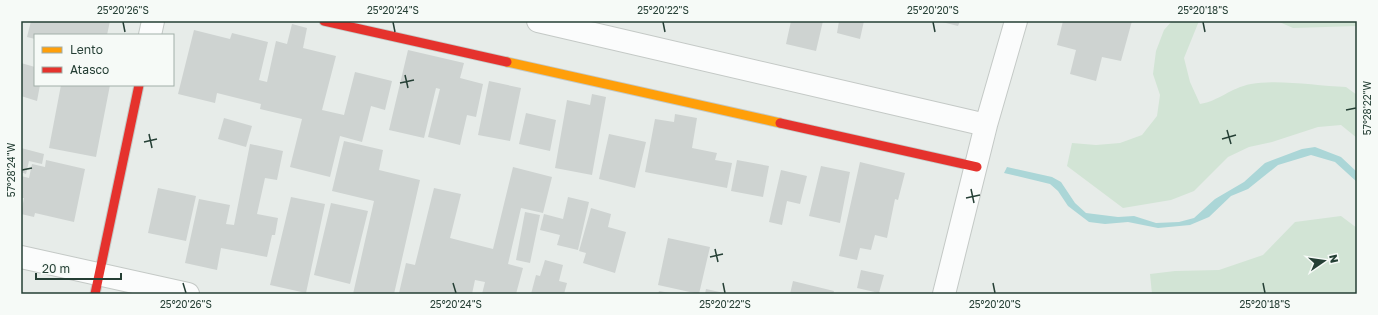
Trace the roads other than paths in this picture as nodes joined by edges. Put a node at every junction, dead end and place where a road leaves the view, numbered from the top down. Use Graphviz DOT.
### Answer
graph roads {
  1 [pos="153,21"];
  2 [pos="324,21"];
  3 [pos="538,21"];
  4 [pos="1016,21"];
  5 [pos="585,26"];
  6 [pos="150,34"];
  7 [pos="139,86"];
  8 [pos="986,126"];
  9 [pos="977,166"];
  10 [pos="21,257"];
  11 [pos="97,284"];
  12 [pos="188,294"];
  13 [pos="944,294"];
  1 -- 6 [label="street"];
  2 -- 9 [label="street"];
  3 -- 5 [label="street"];
  4 -- 8 [label="street"];
  5 -- 8 [label="street"];
  7 -- 11 [label="street"];
  8 -- 9 [label="street"];
  9 -- 13 [label="street"];
  10 -- 11 [label="street"];
  11 -- 12 [label="street"];
}
